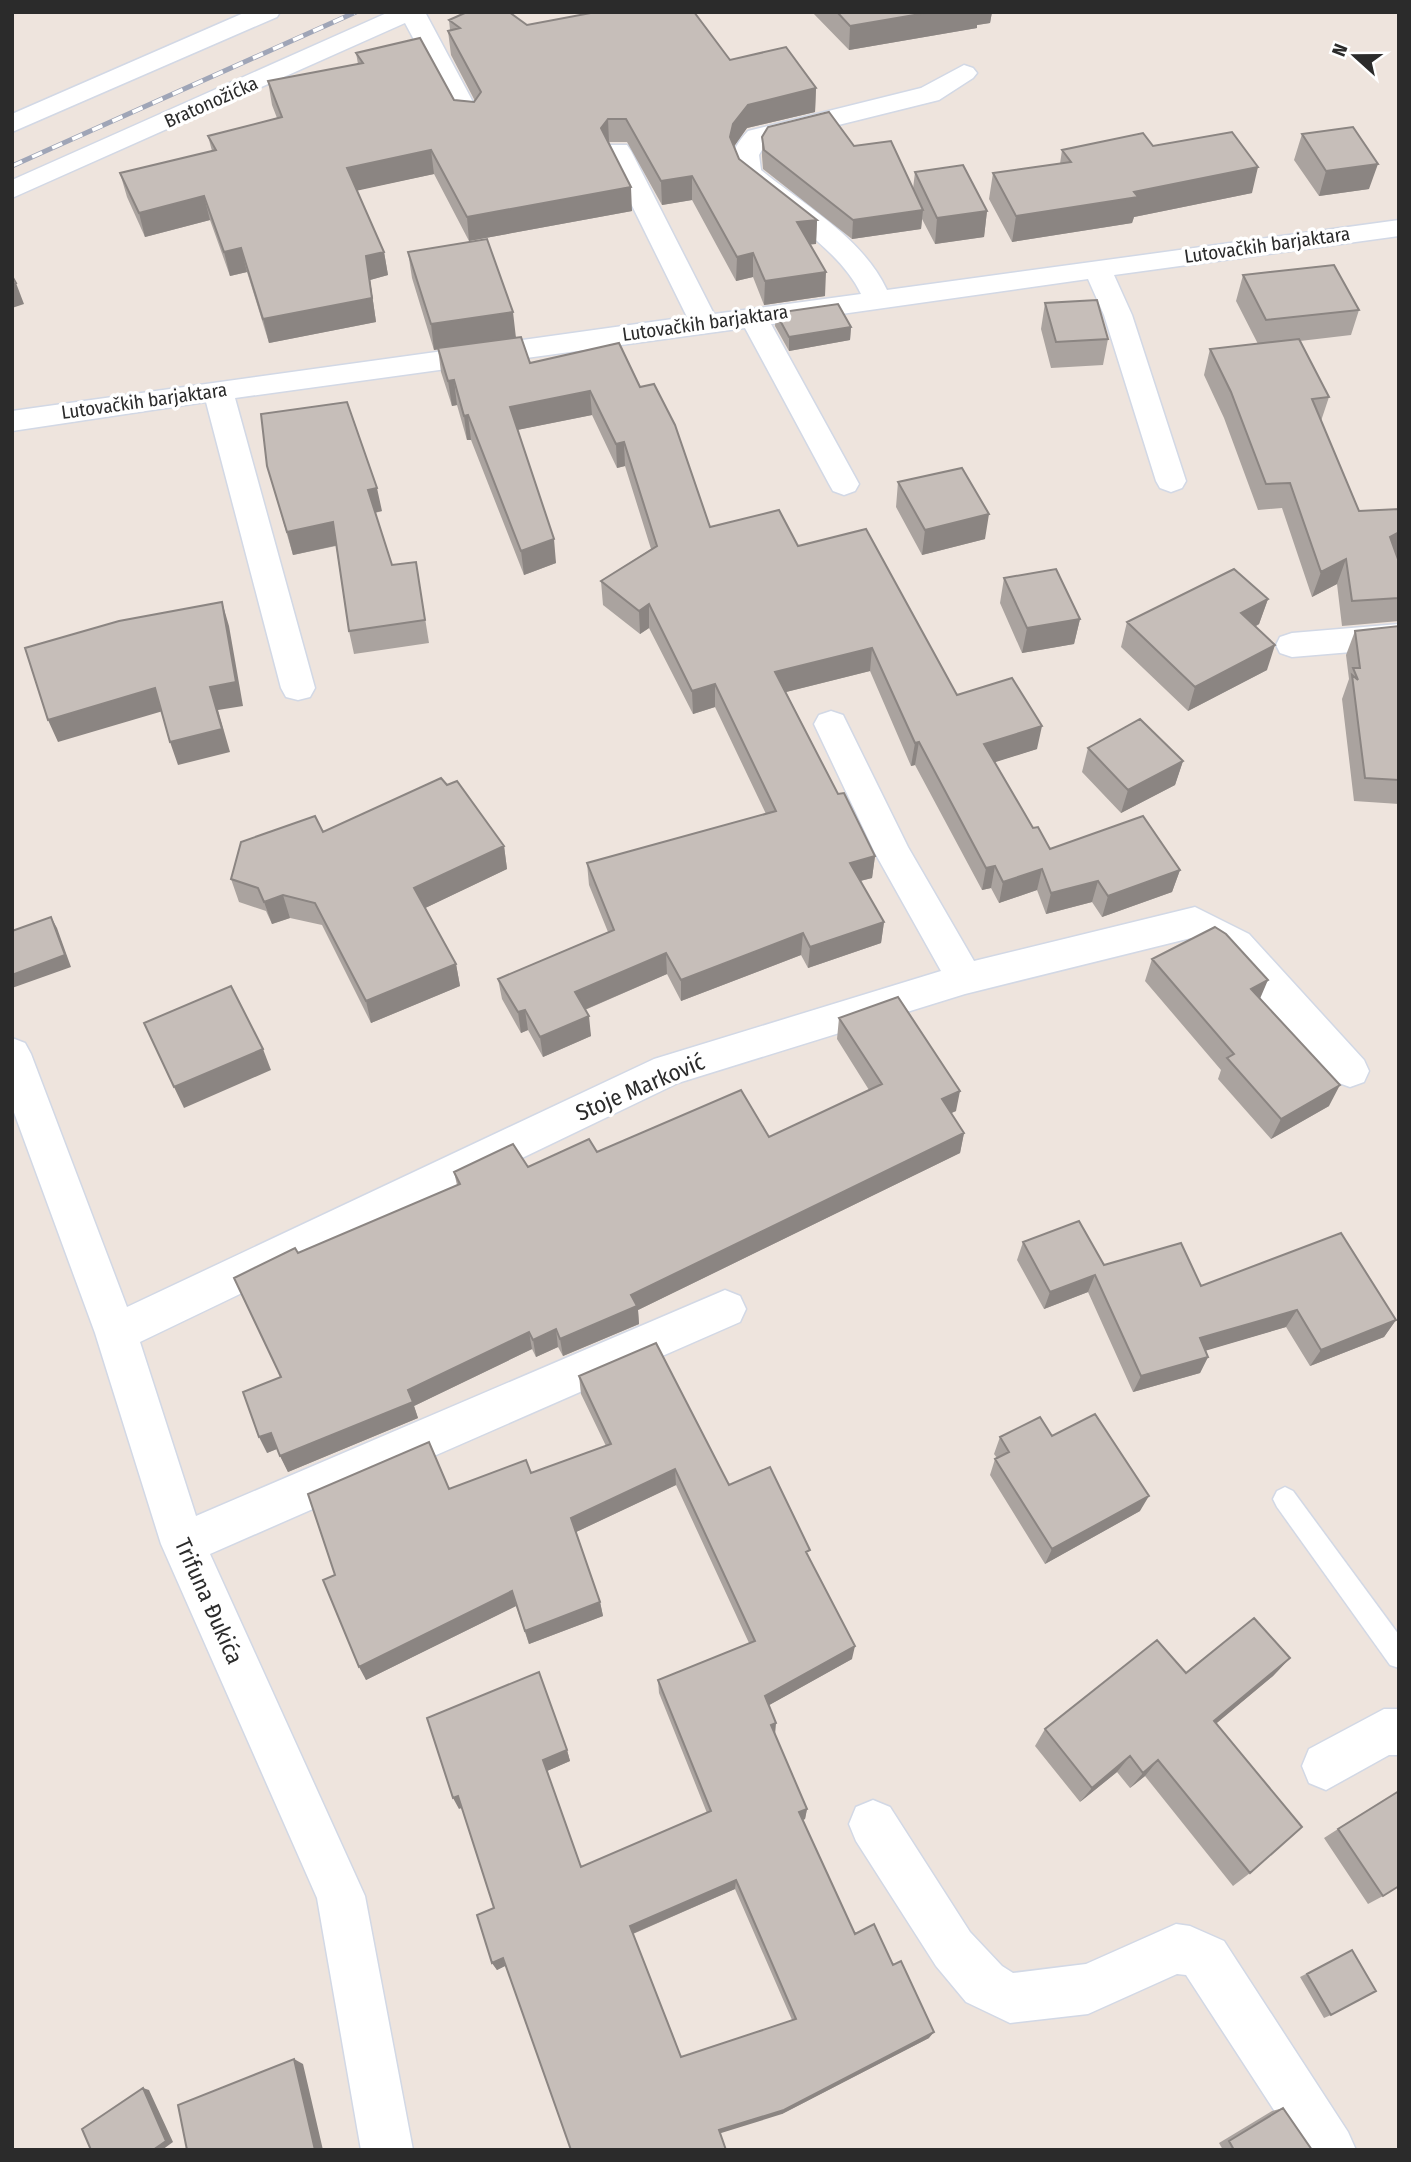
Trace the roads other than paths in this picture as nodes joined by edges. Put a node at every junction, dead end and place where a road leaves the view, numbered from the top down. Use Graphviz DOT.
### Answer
graph roads {
  1 [pos="268,12"];
  2 [pos="411,12"];
  3 [pos="964,73"];
  4 [pos="468,117"];
  5 [pos="12,124"];
  6 [pos="618,151"];
  7 [pos="12,190"];
  8 [pos="1399,228"];
  9 [pos="1098,271"];
  10 [pos="878,301"];
  11 [pos="753,317"];
  12 [pos="704,323"];
  13 [pos="218,391"];
  14 [pos="12,421"];
  15 [pos="1171,481"];
  16 [pos="844,484"];
  17 [pos="1399,636"];
  18 [pos="1292,645"];
  19 [pos="298,688"];
  20 [pos="831,724"];
  21 [pos="965,979"];
  22 [pos="12,1054"];
  23 [pos="1350,1071"];
  24 [pos="726,1309"];
  25 [pos="116,1333"];
  26 [pos="1285,1499"];
  27 [pos="183,1544"];
  28 [pos="1399,1656"];
  29 [pos="1399,1732"];
  30 [pos="1326,1766"];
  31 [pos="873,1824"];
  32 [pos="387,2150"];
  33 [pos="1330,2150"];
  1 -- 5 [label="street"];
  2 -- 4 [label="street"];
  2 -- 7 [label="street, Bratonožićka"];
  3 -- 10 [label="street"];
  6 -- 12 [label="street"];
  8 -- 9 [label="street, Lutovačkih barjaktara"];
  9 -- 10 [label="street, Lutovačkih barjaktara"];
  9 -- 15 [label="street"];
  10 -- 11 [label="street, Lutovačkih barjaktara"];
  11 -- 12 [label="street, Lutovačkih barjaktara"];
  11 -- 16 [label="street"];
  12 -- 13 [label="street, Lutovačkih barjaktara"];
  13 -- 14 [label="street, Lutovačkih barjaktara"];
  13 -- 19 [label="street"];
  17 -- 18 [label="street"];
  20 -- 21 [label="street"];
  21 -- 23 [label="street, Stoje Marković"];
  21 -- 25 [label="street, Stoje Marković"];
  22 -- 25 [label="street, Trifuna Đukića"];
  24 -- 27 [label="street"];
  25 -- 27 [label="street, Trifuna Đukića"];
  26 -- 28 [label="lane"];
  27 -- 32 [label="street, Trifuna Đukića"];
  29 -- 30 [label="street"];
  31 -- 33 [label="street"];
}
